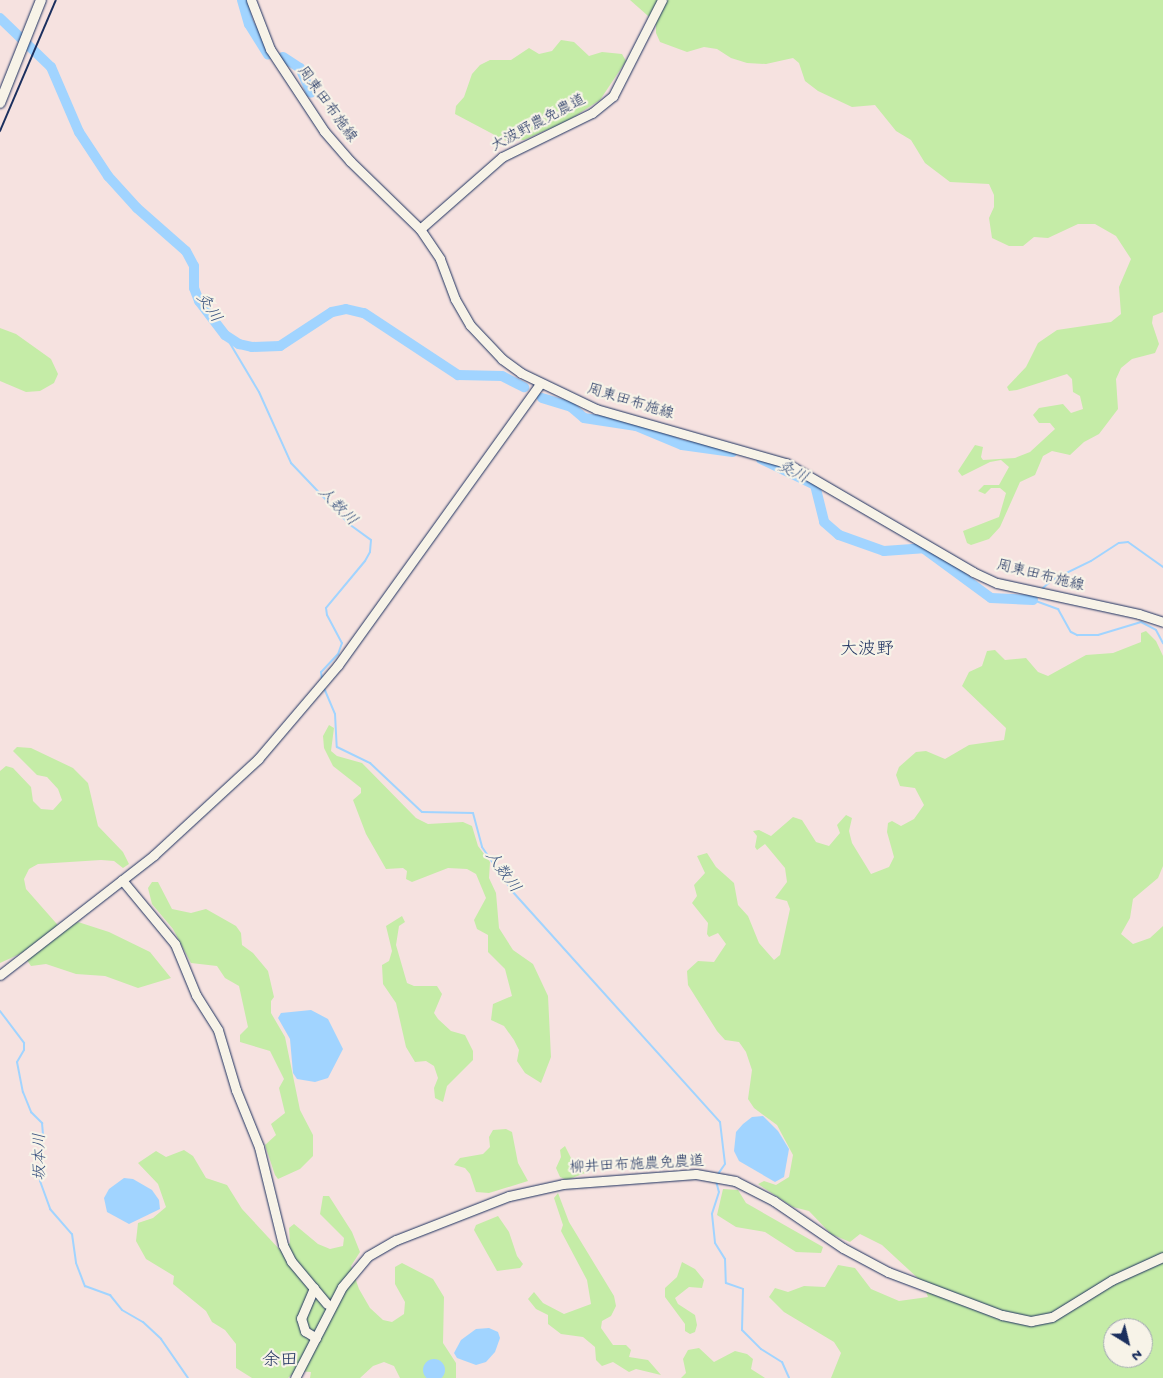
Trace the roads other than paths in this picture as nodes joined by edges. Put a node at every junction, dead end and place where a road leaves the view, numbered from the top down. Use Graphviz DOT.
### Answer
graph roads {
  1 [pos="41,0"];
  2 [pos="251,0"];
  3 [pos="662,0"];
  4 [pos="0,103"];
  5 [pos="420,229"];
  6 [pos="540,384"];
  7 [pos="1163,622"];
  8 [pos="122,880"];
  9 [pos="0,975"];
  10 [pos="1163,1257"];
  11 [pos="314,1288"];
  12 [pos="327,1304"];
  13 [pos="316,1338"];
  14 [pos="295,1378"];
  1 -- 4 [label="main road"];
  2 -- 5 [label="street, 周東田布施線"];
  3 -- 5 [label="street, 大波野農免農道"];
  5 -- 6 [label="street, 周東田布施線"];
  6 -- 7 [label="street, 周東田布施線"];
  6 -- 8 [label="street"];
  8 -- 9 [label="street"];
  8 -- 11 [label="street"];
  10 -- 13 [label="street, 柳井田布施農免農道"];
  11 -- 12 [label="street"];
  11 -- 13 [label="street"];
  13 -- 14 [label="street, 柳井田布施農免農道"];
}
